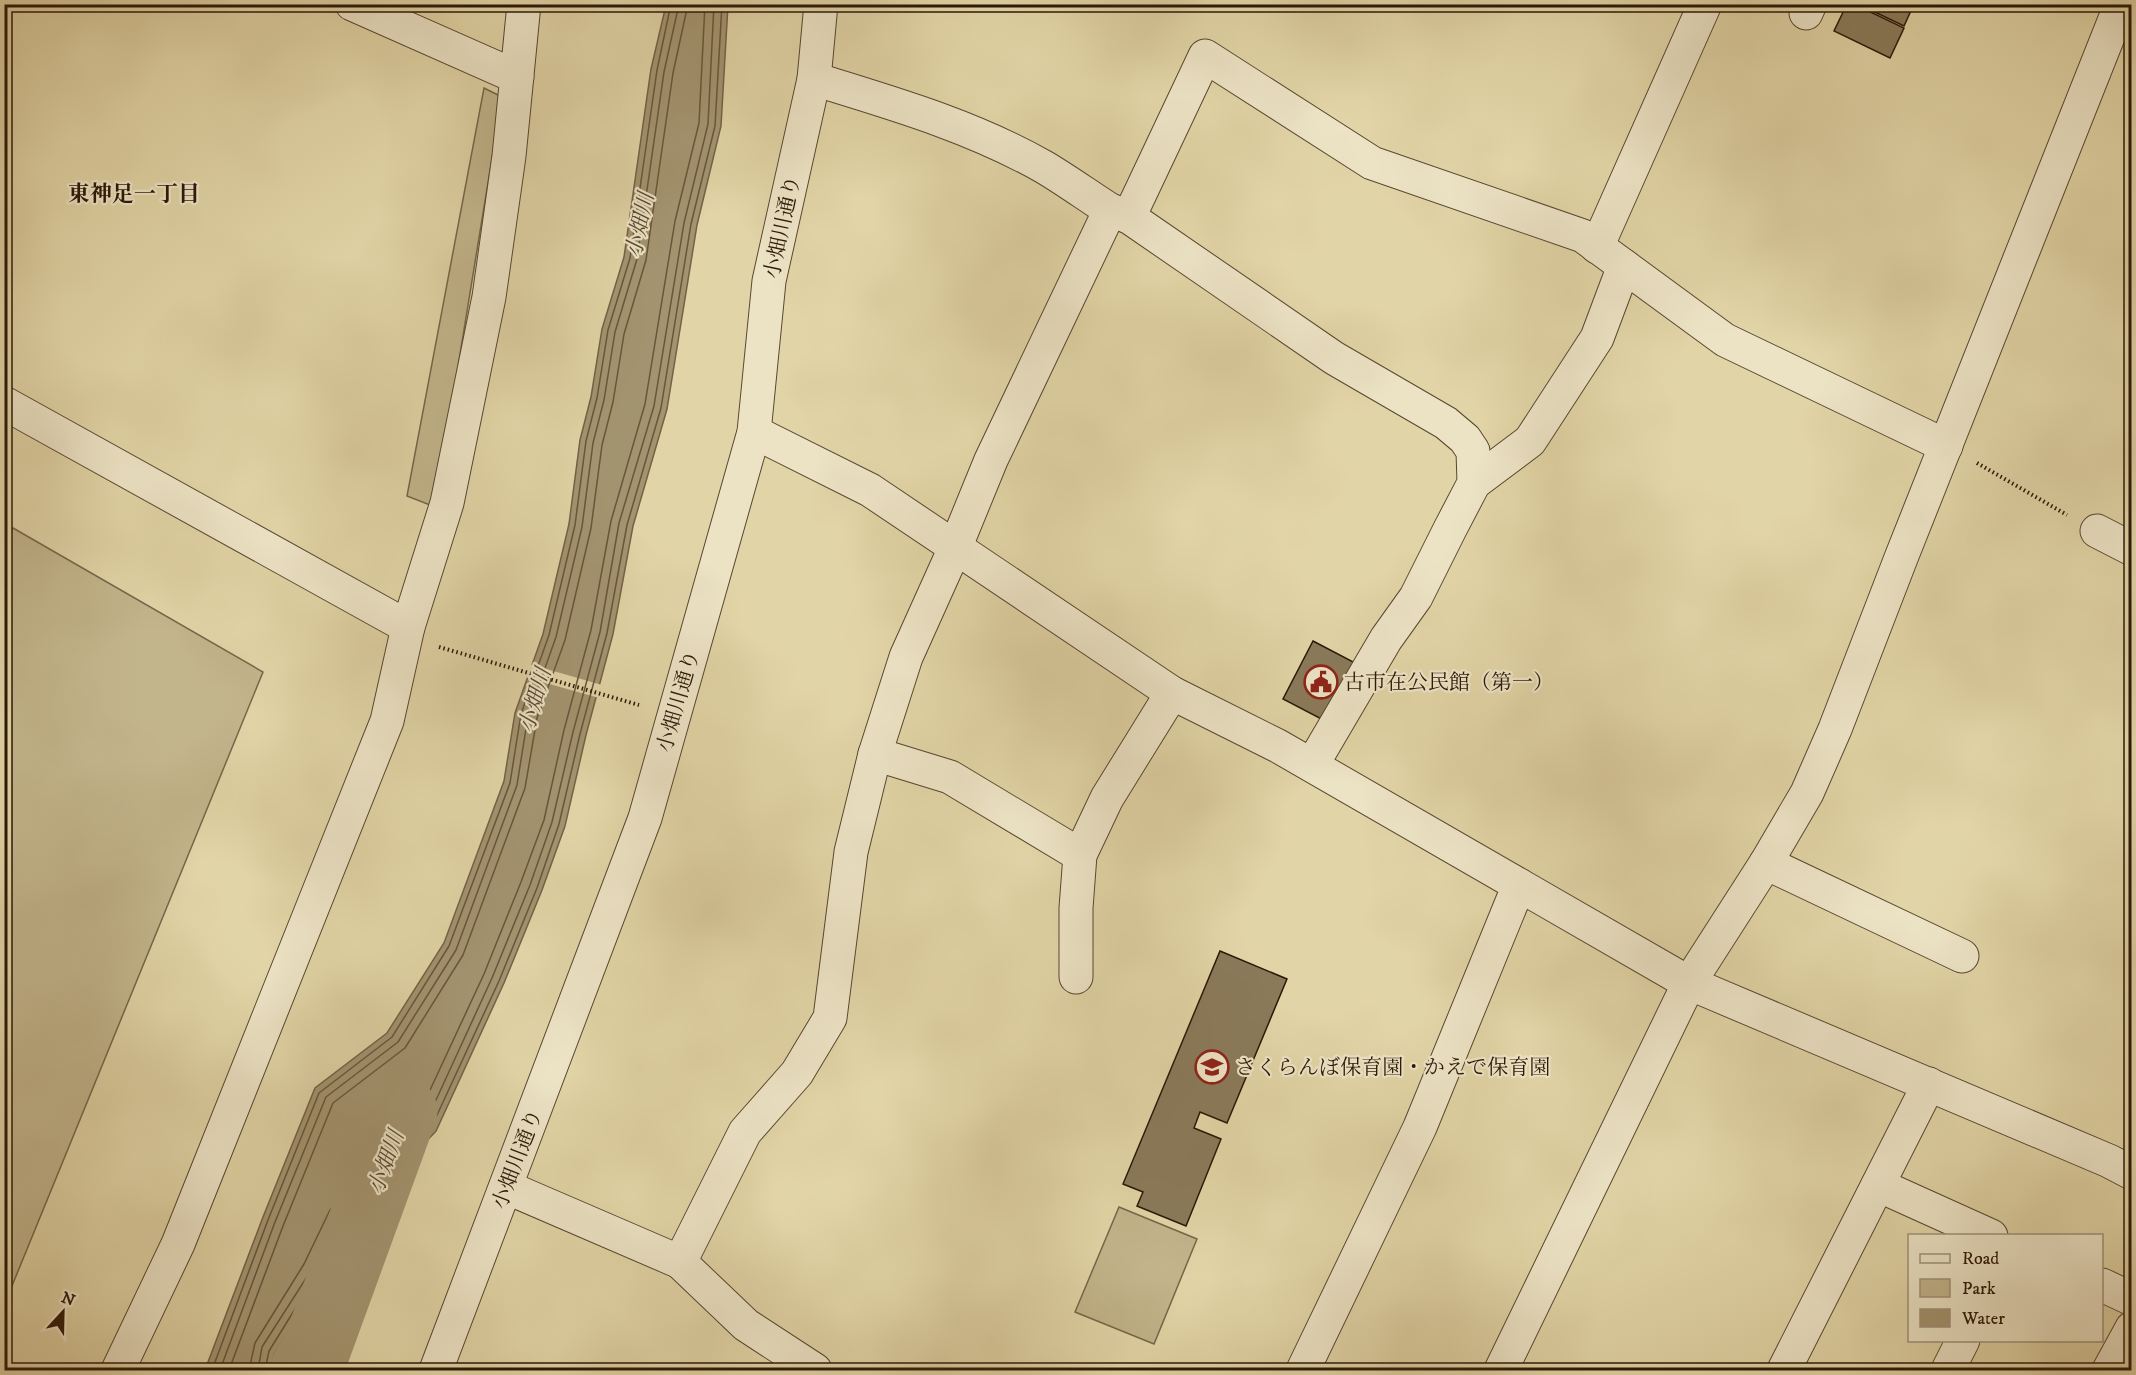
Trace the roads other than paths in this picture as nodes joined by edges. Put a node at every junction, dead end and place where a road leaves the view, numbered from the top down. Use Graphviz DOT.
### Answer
graph roads {
  1 [pos="352,4"];
  2 [pos="524,4"];
  3 [pos="821,4"];
  4 [pos="1705,4"];
  5 [pos="2121,4"];
  6 [pos="517,77"];
  7 [pos="814,79"];
  8 [pos="1119,213"];
  9 [pos="1597,247"];
  10 [pos="1624,266"];
  11 [pos="4,403"];
  12 [pos="754,432"];
  13 [pos="1946,446"];
  14 [pos="1474,483"];
  15 [pos="2097,531"];
  16 [pos="955,548"];
  17 [pos="2132,549"];
  18 [pos="419,636"];
  19 [pos="1172,693"];
  20 [pos="875,754"];
  21 [pos="1312,765"];
  22 [pos="1080,855"];
  23 [pos="1766,863"];
  24 [pos="1519,885"];
  25 [pos="1962,956"];
  26 [pos="1076,977"];
  27 [pos="1689,983"];
  28 [pos="1929,1084"];
  29 [pos="2132,1173"];
  30 [pos="1878,1185"];
  31 [pos="506,1187"];
  32 [pos="1987,1234"];
  33 [pos="680,1262"];
  34 [pos="2103,1286"];
  35 [pos="2132,1299"];
  36 [pos="2132,1328"];
  37 [pos="1962,1342"];
  38 [pos="118,1371"];
  39 [pos="436,1371"];
  40 [pos="815,1371"];
  41 [pos="1303,1371"];
  42 [pos="1501,1371"];
  43 [pos="1784,1371"];
  44 [pos="1948,1371"];
  45 [pos="2109,1371"];
  1 -- 6 [label="street"];
  2 -- 6 [label="street"];
  3 -- 7 [label="street, 小畑川通り"];
  4 -- 9 [label="street"];
  5 -- 13 [label="street"];
  6 -- 18 [label="street"];
  7 -- 8 [label="street"];
  7 -- 12 [label="street, 小畑川通り"];
  8 -- 9 [label="street"];
  8 -- 14 [label="street"];
  8 -- 16 [label="street"];
  9 -- 10 [label="street"];
  10 -- 13 [label="street"];
  10 -- 14 [label="street"];
  11 -- 18 [label="street"];
  12 -- 16 [label="street"];
  12 -- 31 [label="street, 小畑川通り"];
  13 -- 23 [label="street"];
  14 -- 21 [label="street"];
  15 -- 17 [label="street"];
  16 -- 19 [label="street"];
  16 -- 20 [label="street"];
  18 -- 38 [label="street"];
  19 -- 21 [label="street"];
  19 -- 22 [label="street"];
  20 -- 22 [label="street"];
  20 -- 33 [label="street"];
  21 -- 24 [label="street"];
  22 -- 26 [label="street"];
  23 -- 25 [label="street"];
  23 -- 27 [label="street"];
  24 -- 27 [label="street"];
  24 -- 41 [label="street"];
  27 -- 28 [label="street"];
  27 -- 42 [label="street"];
  28 -- 29 [label="street"];
  28 -- 30 [label="street"];
  30 -- 32 [label="street"];
  30 -- 43 [label="street"];
  31 -- 33 [label="street"];
  31 -- 39 [label="street, 小畑川通り"];
  33 -- 40 [label="street"];
  34 -- 35 [label="street"];
  36 -- 45 [label="street"];
  37 -- 44 [label="street"];
}
